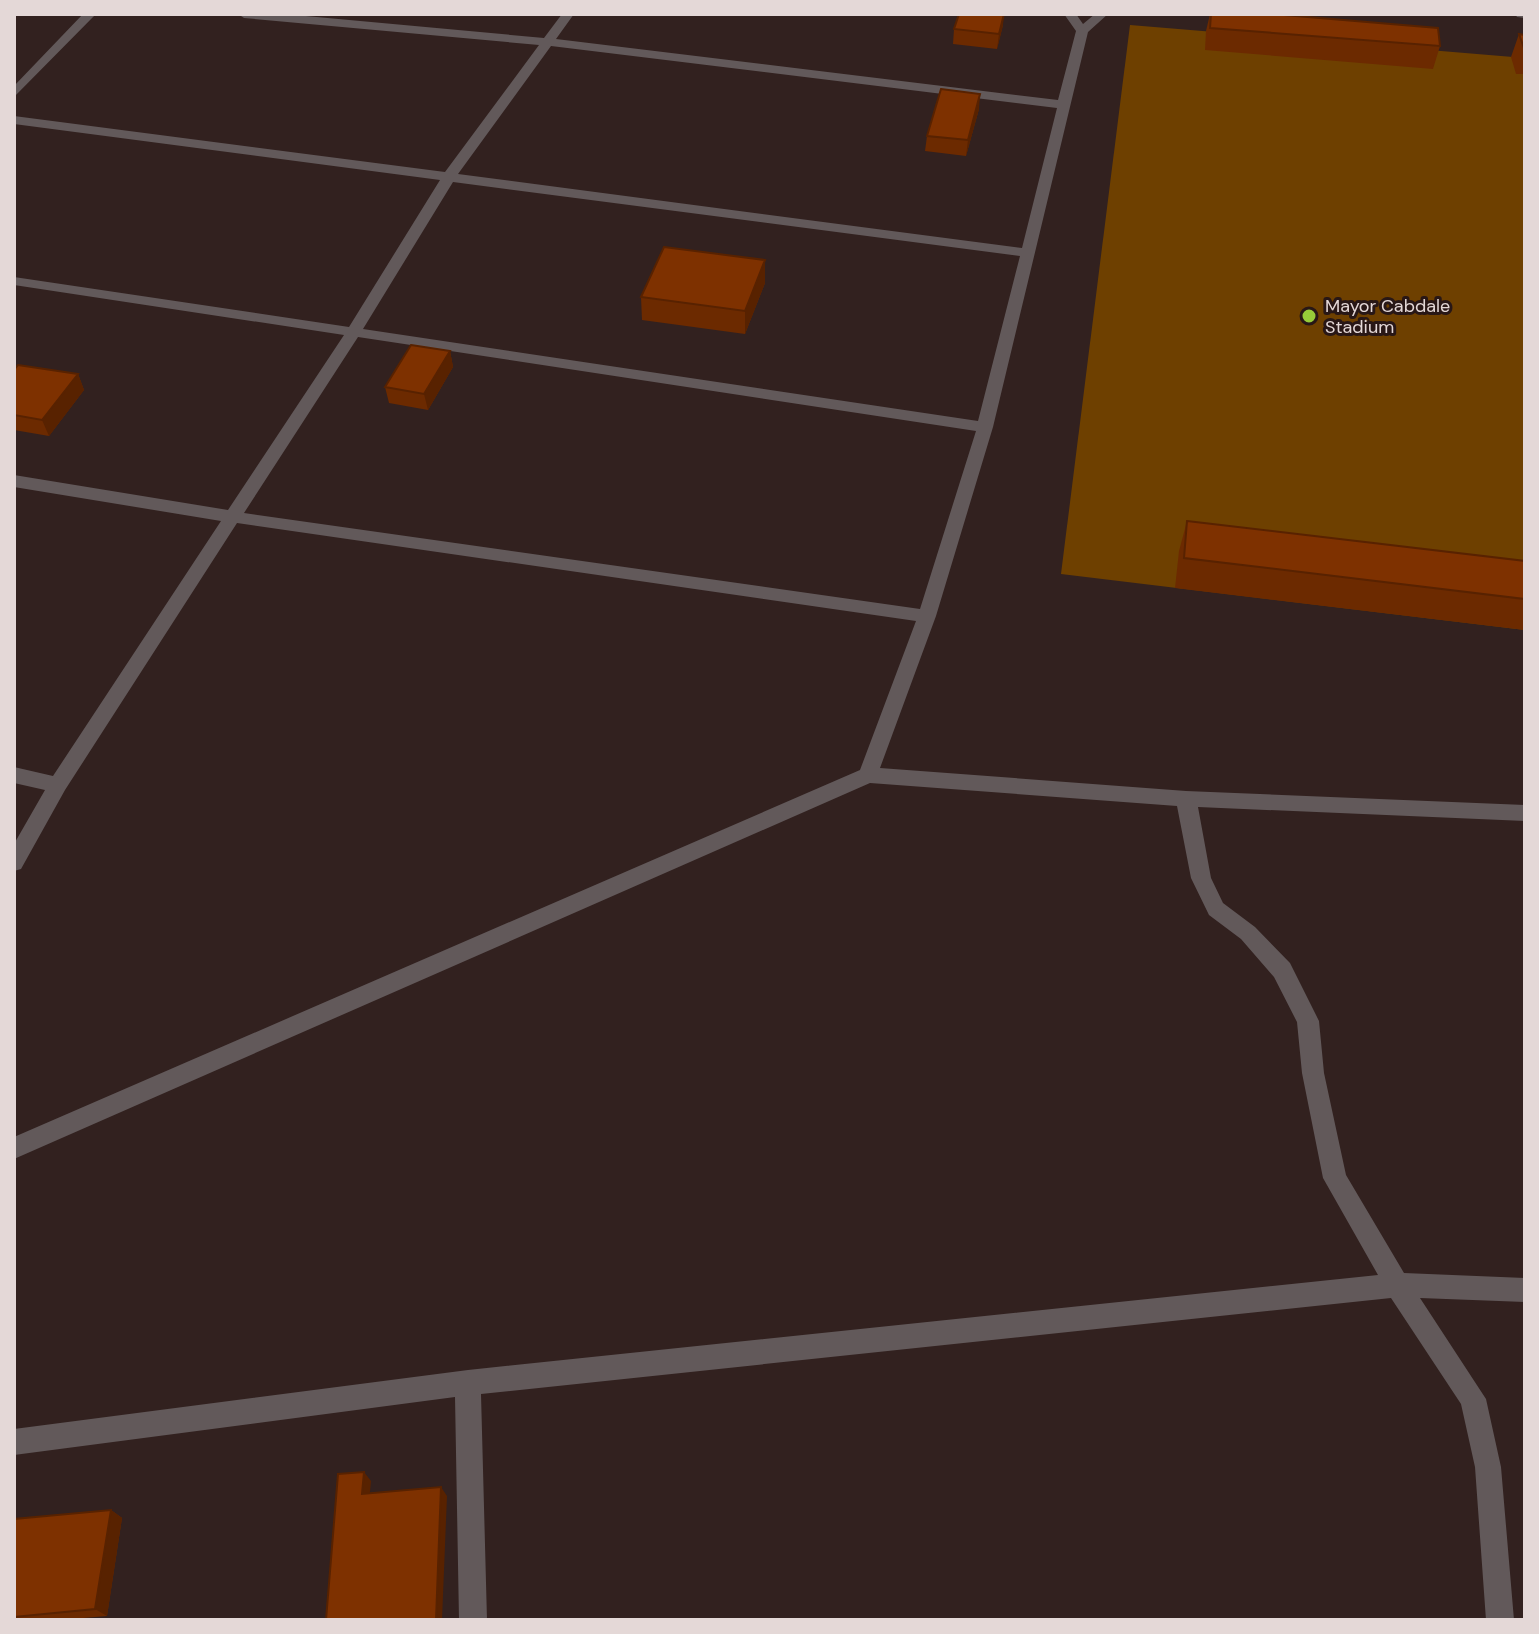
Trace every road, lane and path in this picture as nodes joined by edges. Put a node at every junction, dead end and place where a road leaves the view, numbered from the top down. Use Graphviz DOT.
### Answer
graph roads {
  1 [pos="90,14"];
  2 [pos="244,14"];
  3 [pos="568,14"];
  4 [pos="1070,14"];
  5 [pos="1102,14"];
  6 [pos="1082,31"];
  7 [pos="551,42"];
  8 [pos="14,93"];
  9 [pos="1064,105"];
  10 [pos="14,120"];
  11 [pos="450,175"];
  12 [pos="1028,253"];
  13 [pos="14,281"];
  14 [pos="354,331"];
  15 [pos="985,427"];
  16 [pos="14,481"];
  17 [pos="233,517"];
  18 [pos="927,616"];
  19 [pos="14,775"];
  20 [pos="868,775"];
  21 [pos="58,785"];
  22 [pos="1186,799"];
  23 [pos="1525,813"];
  24 [pos="14,863"];
  25 [pos="14,1148"];
  26 [pos="1397,1285"];
  27 [pos="1525,1290"];
  28 [pos="468,1383"];
  29 [pos="14,1442"];
  30 [pos="473,1620"];
  31 [pos="1500,1620"];
  1 -- 8 [label="street"];
  2 -- 7 [label="street"];
  3 -- 7 [label="street"];
  4 -- 6 [label="street"];
  5 -- 6 [label="street"];
  6 -- 9 [label="street"];
  7 -- 9 [label="street"];
  7 -- 11 [label="street"];
  9 -- 12 [label="street"];
  10 -- 11 [label="street"];
  11 -- 12 [label="street"];
  11 -- 14 [label="street"];
  12 -- 15 [label="street"];
  13 -- 14 [label="street"];
  14 -- 15 [label="street"];
  14 -- 17 [label="street"];
  15 -- 18 [label="street"];
  16 -- 17 [label="street"];
  17 -- 18 [label="street"];
  17 -- 21 [label="street"];
  18 -- 20 [label="street"];
  19 -- 21 [label="street"];
  20 -- 22 [label="street"];
  20 -- 25 [label="street"];
  21 -- 24 [label="street"];
  22 -- 23 [label="street"];
  22 -- 26 [label="street"];
  26 -- 27 [label="street"];
  26 -- 28 [label="street"];
  26 -- 31 [label="street"];
  28 -- 29 [label="street"];
  28 -- 30 [label="street"];
}
